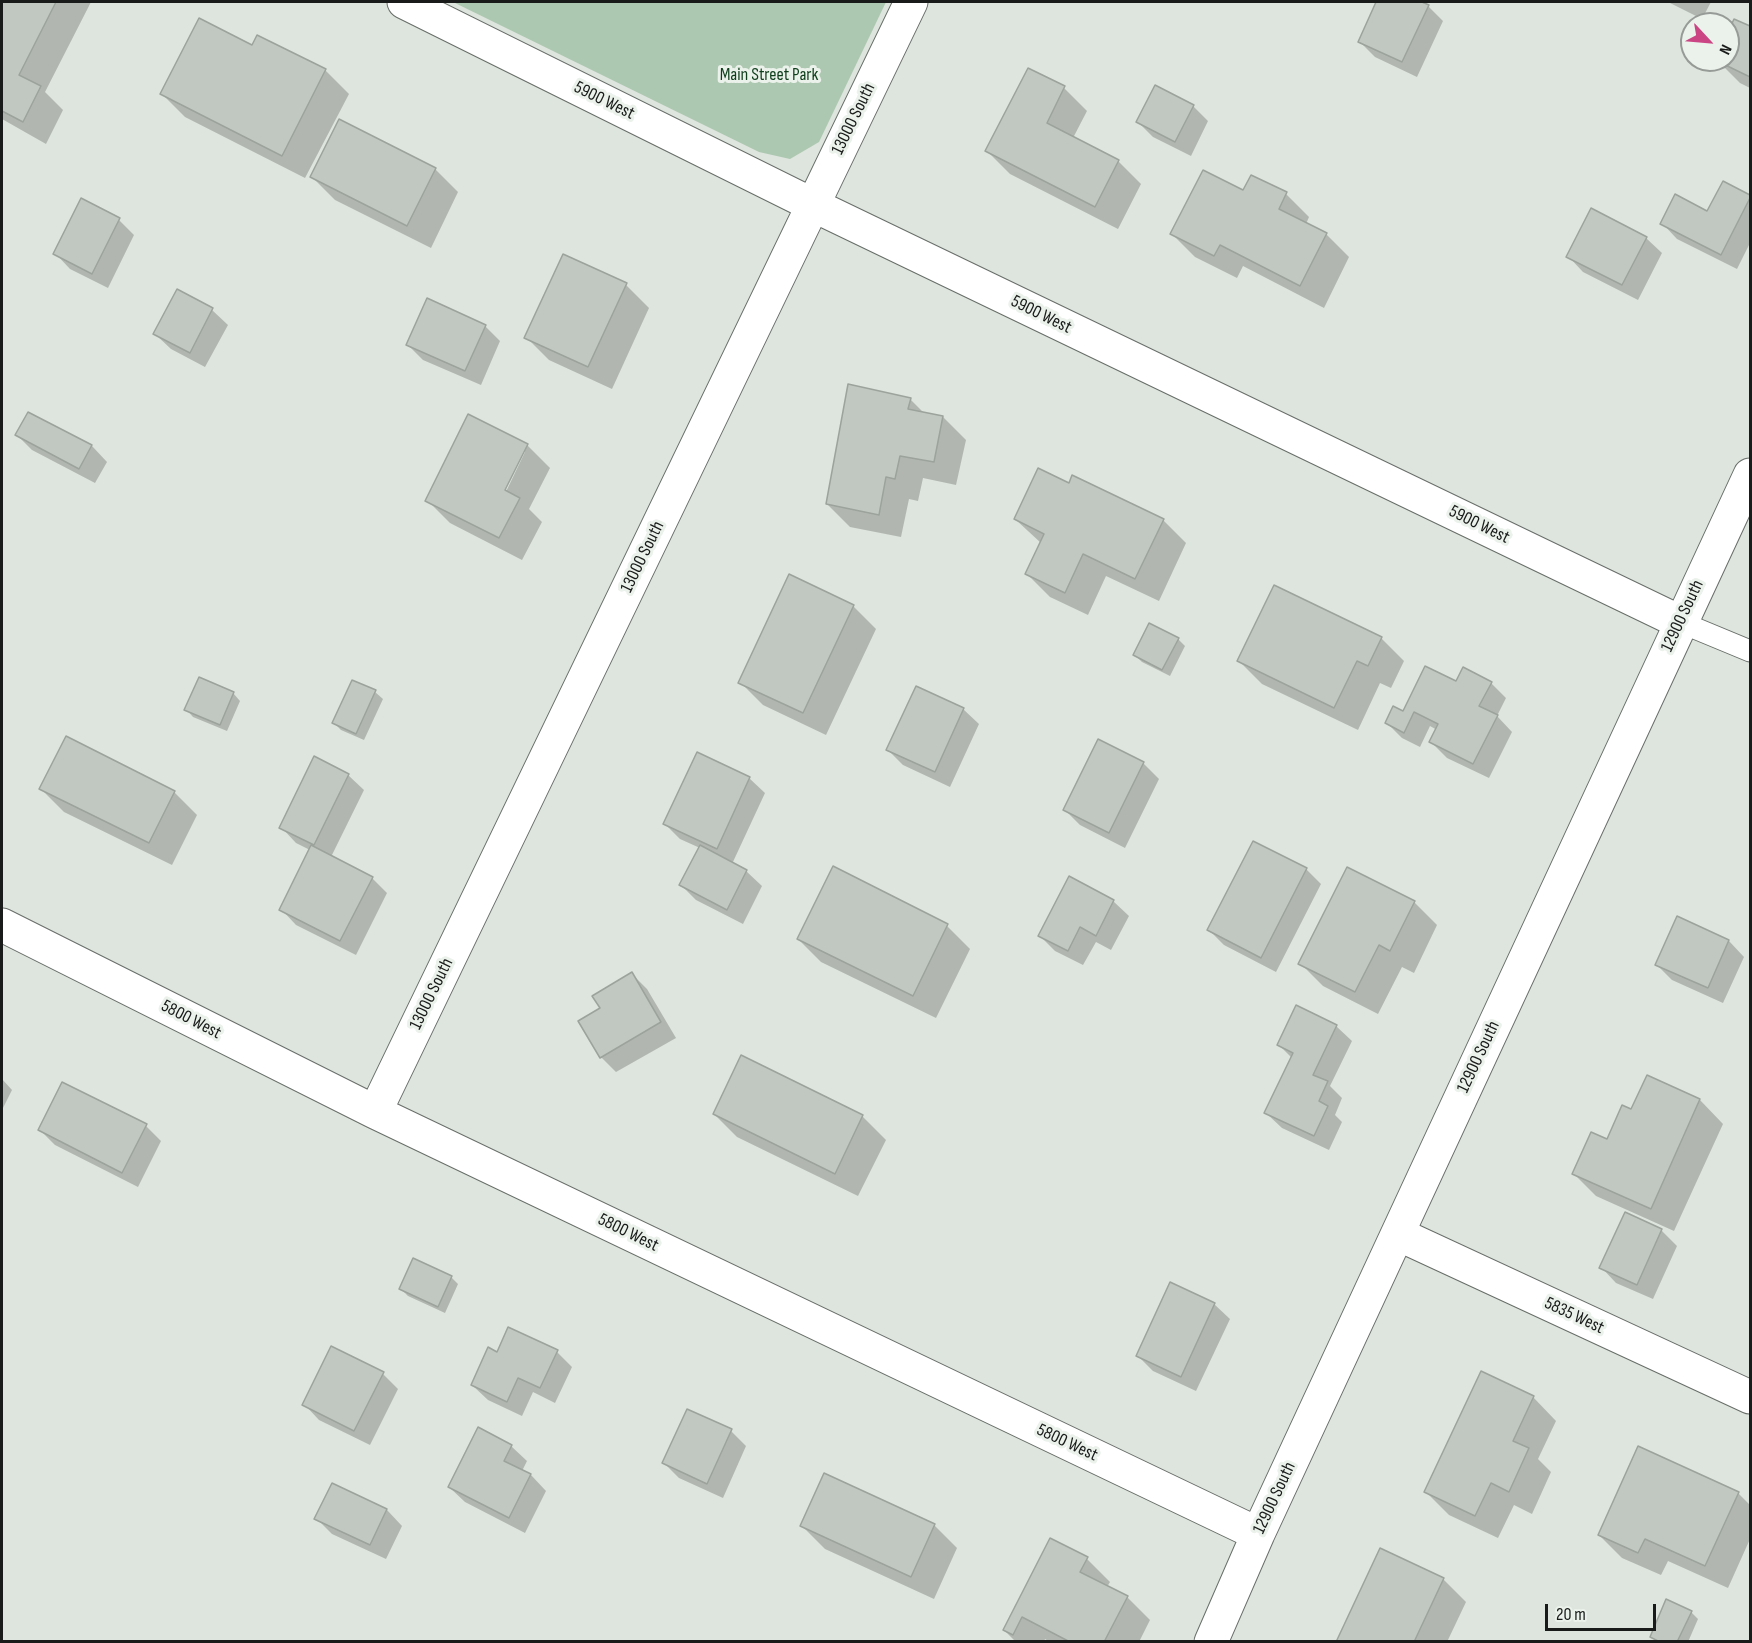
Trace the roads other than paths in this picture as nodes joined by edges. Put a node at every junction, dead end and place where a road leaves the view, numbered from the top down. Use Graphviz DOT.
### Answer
graph roads {
  1 [pos="404,2"];
  2 [pos="911,2"];
  3 [pos="813,205"];
  4 [pos="1750,475"];
  5 [pos="1680,622"];
  6 [pos="1750,651"];
  7 [pos="2,925"];
  8 [pos="375,1112"];
  9 [pos="1398,1234"];
  10 [pos="1750,1397"];
  11 [pos="1258,1534"];
  12 [pos="1211,1641"];
  1 -- 3 [label="street, 5900 West"];
  2 -- 3 [label="street, 13000 South"];
  3 -- 5 [label="street, 5900 West"];
  3 -- 8 [label="street, 13000 South"];
  4 -- 5 [label="street, 12900 South"];
  5 -- 6 [label="lane"];
  5 -- 9 [label="street, 12900 South"];
  7 -- 8 [label="street, 5800 West"];
  8 -- 11 [label="street, 5800 West"];
  9 -- 10 [label="street, 5835 West"];
  9 -- 11 [label="street, 12900 South"];
  11 -- 12 [label="street, 12900 South"];
}
